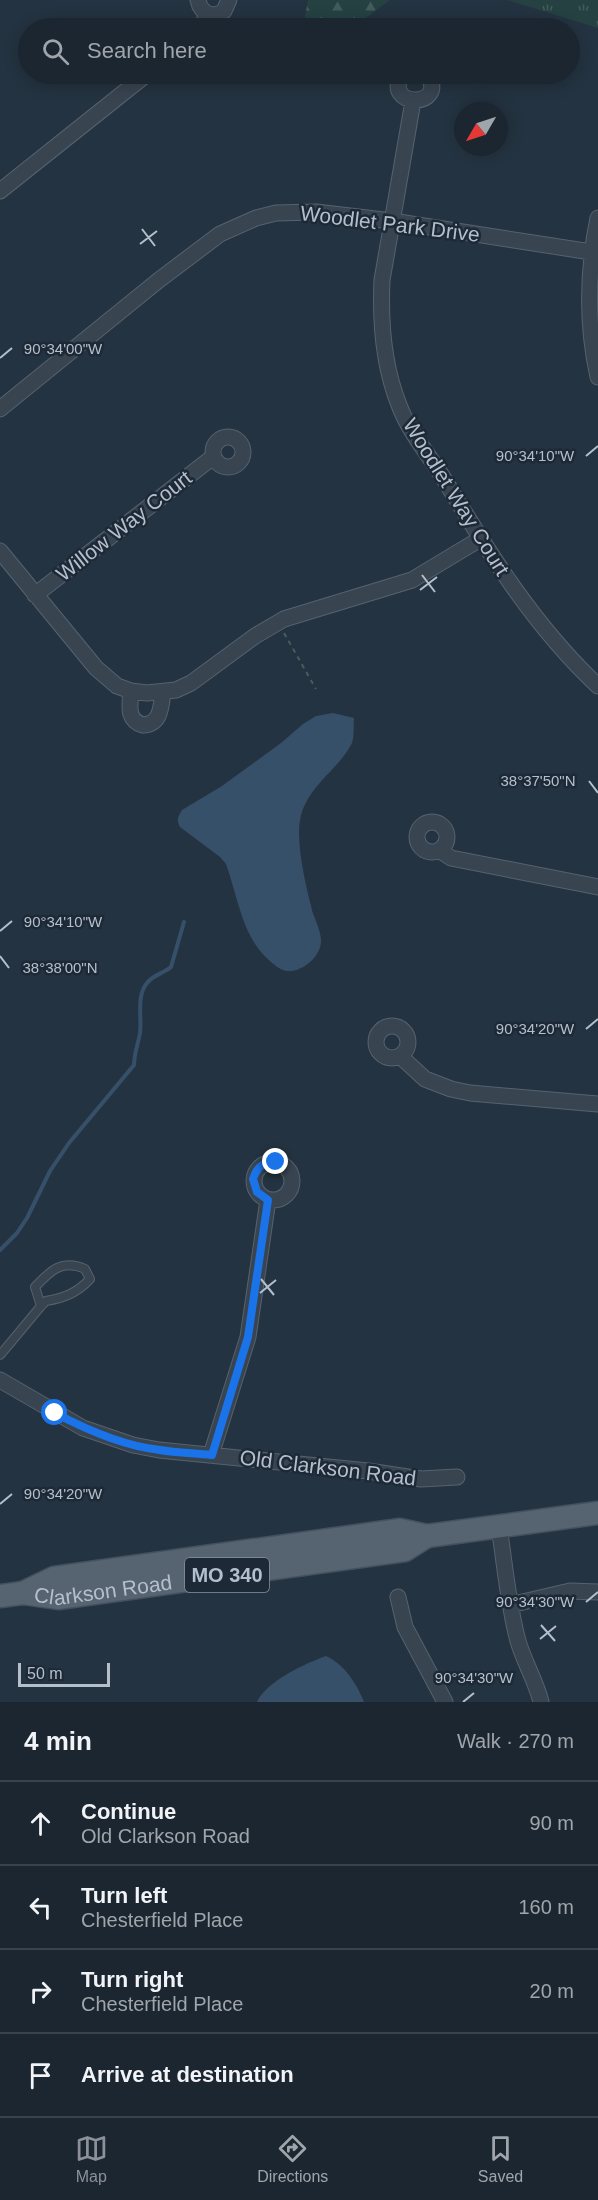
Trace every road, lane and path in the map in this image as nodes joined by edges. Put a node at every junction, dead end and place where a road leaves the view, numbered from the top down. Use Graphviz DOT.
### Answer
graph roads {
  1 [pos="198,0"];
  2 [pos="229,0"];
  3 [pos="208,14"];
  4 [pos="206,18"];
  5 [pos="134,84"];
  6 [pos="399,84"];
  7 [pos="432,84"];
  8 [pos="413,101"];
  9 [pos="0,190"];
  10 [pos="598,218"];
  11 [pos="392,221"];
  12 [pos="591,252"];
  13 [pos="598,377"];
  14 [pos="0,409"];
  15 [pos="213,457"];
  16 [pos="480,539"];
  17 [pos="0,551"];
  18 [pos="34,595"];
  19 [pos="284,633"];
  20 [pos="598,686"];
  21 [pos="316,689"];
  22 [pos="131,691"];
  23 [pos="163,692"];
  24 [pos="440,850"];
  25 [pos="598,887"];
  26 [pos="400,1056"];
  27 [pos="598,1104"];
  28 [pos="268,1200"];
  29 [pos="41,1306"];
  30 [pos="0,1355"];
  31 [pos="0,1380"];
  32 [pos="212,1455"];
  33 [pos="457,1477"];
  34 [pos="598,1513"];
  35 [pos="499,1527"];
  36 [pos="598,1592"];
  37 [pos="0,1596"];
  38 [pos="398,1597"];
  39 [pos="510,1605"];
  40 [pos="444,1702"];
  41 [pos="541,1702"];
  1 -- 3 [label="street"];
  2 -- 3 [label="street"];
  3 -- 4 [label="street"];
  5 -- 9 [label="street"];
  6 -- 8 [label="street"];
  7 -- 8 [label="street"];
  8 -- 11 [label="street, Woodlet Way Court"];
  10 -- 12 [label="street"];
  11 -- 12 [label="street, Woodlet Park Drive"];
  11 -- 14 [label="street, Woodlet Park Drive"];
  11 -- 16 [label="street, Woodlet Way Court"];
  12 -- 13 [label="street"];
  15 -- 18 [label="street, Willow Way Court"];
  16 -- 20 [label="street, Woodlet Way Court"];
  16 -- 23 [label="street"];
  17 -- 18 [label="street"];
  18 -- 22 [label="street"];
  19 -- 21 [label="path"];
  22 -- 23 [label="street"];
  22 -- 23 [label="street"];
  24 -- 25 [label="street"];
  26 -- 27 [label="street"];
  28 -- 32 [label="street"];
  29 -- 29 [label="lane"];
  29 -- 30 [label="lane"];
  31 -- 32 [label="street, Old Clarkson Road"];
  32 -- 33 [label="street, Old Clarkson Road"];
  34 -- 35 [label="main road, Clarkson Road / MO 340"];
  35 -- 37 [label="main road, Clarkson Road / MO 340"];
  35 -- 39 [label="street"];
  36 -- 39 [label="street"];
  38 -- 40 [label="street"];
  39 -- 41 [label="street"];
}
